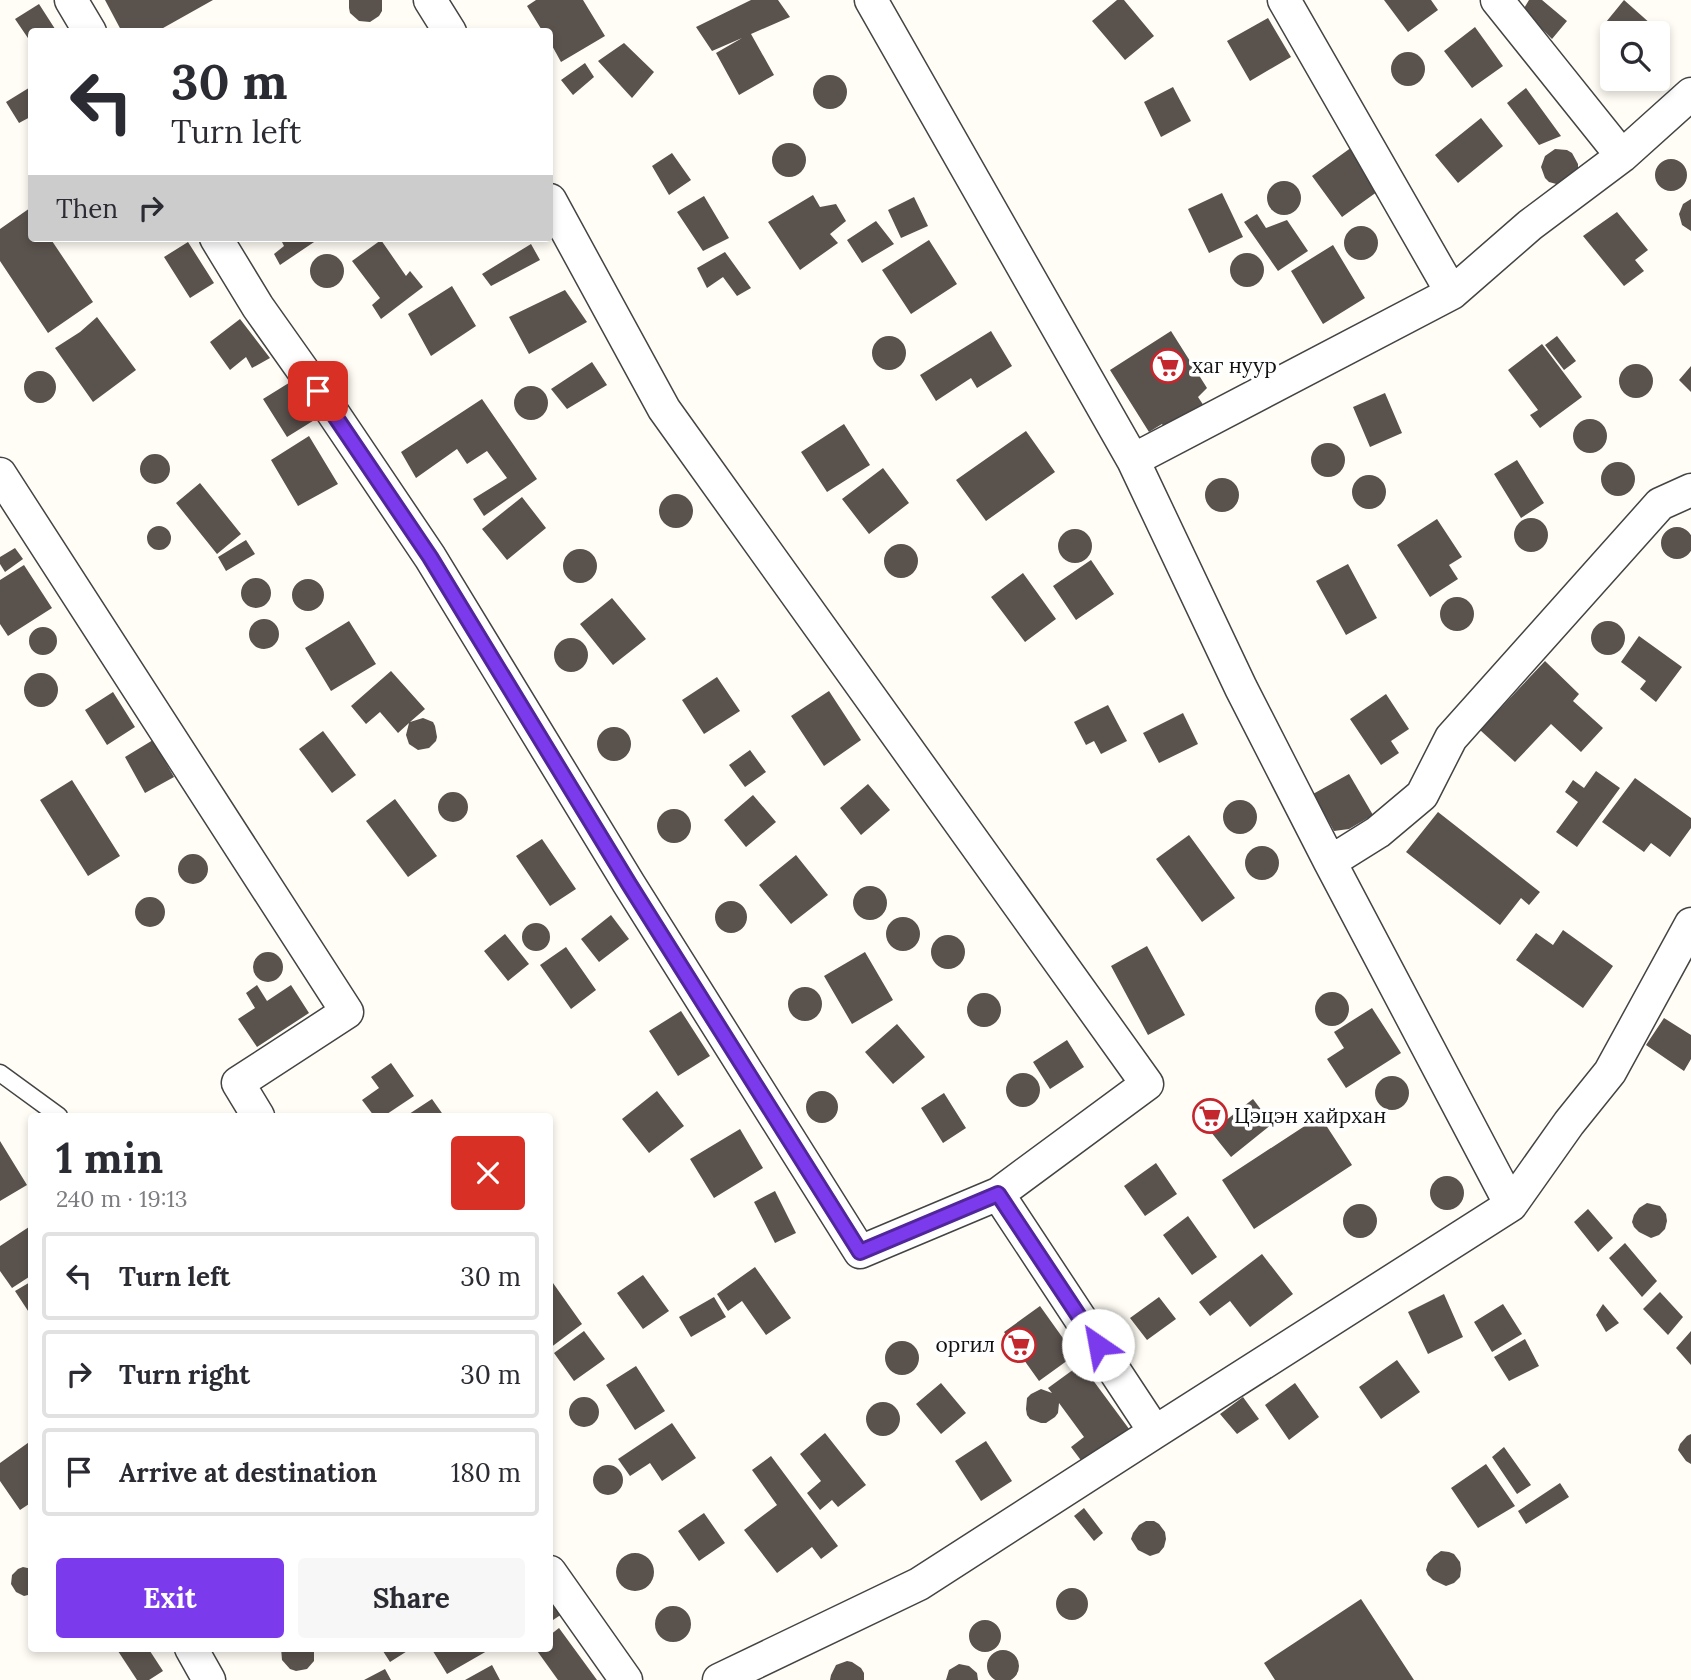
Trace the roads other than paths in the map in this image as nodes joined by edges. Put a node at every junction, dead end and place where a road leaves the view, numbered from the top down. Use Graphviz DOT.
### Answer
graph roads {
  1 [pos="71,0"];
  2 [pos="430,0"];
  3 [pos="871,0"];
  4 [pos="1284,0"];
  5 [pos="1497,0"];
  6 [pos="88,28"];
  7 [pos="448,28"];
  8 [pos="1688,102"];
  9 [pos="1622,156"];
  10 [pos="553,206"];
  11 [pos="218,242"];
  12 [pos="1452,293"];
  13 [pos="1133,460"];
  14 [pos="0,474"];
  15 [pos="1691,490"];
  16 [pos="1330,862"];
  17 [pos="1691,924"];
  18 [pos="0,1073"];
  19 [pos="55,1113"];
  20 [pos="256,1113"];
  21 [pos="998,1194"];
  22 [pos="1511,1205"];
  23 [pos="1155,1432"];
  24 [pos="553,1576"];
  25 [pos="193,1652"];
  26 [pos="209,1680"];
  27 [pos="626,1680"];
  28 [pos="719,1680"];
  1 -- 6 [label="street"];
  2 -- 7 [label="street"];
  3 -- 13 [label="street"];
  4 -- 12 [label="street"];
  5 -- 9 [label="street"];
  8 -- 9 [label="street"];
  9 -- 12 [label="street"];
  10 -- 21 [label="street"];
  11 -- 21 [label="street"];
  12 -- 13 [label="street"];
  13 -- 16 [label="street"];
  14 -- 20 [label="street"];
  15 -- 16 [label="street"];
  16 -- 22 [label="street"];
  17 -- 22 [label="street"];
  18 -- 19 [label="lane"];
  21 -- 23 [label="street"];
  22 -- 23 [label="street"];
  23 -- 28 [label="street"];
  24 -- 27 [label="street"];
  25 -- 26 [label="street"];
}
